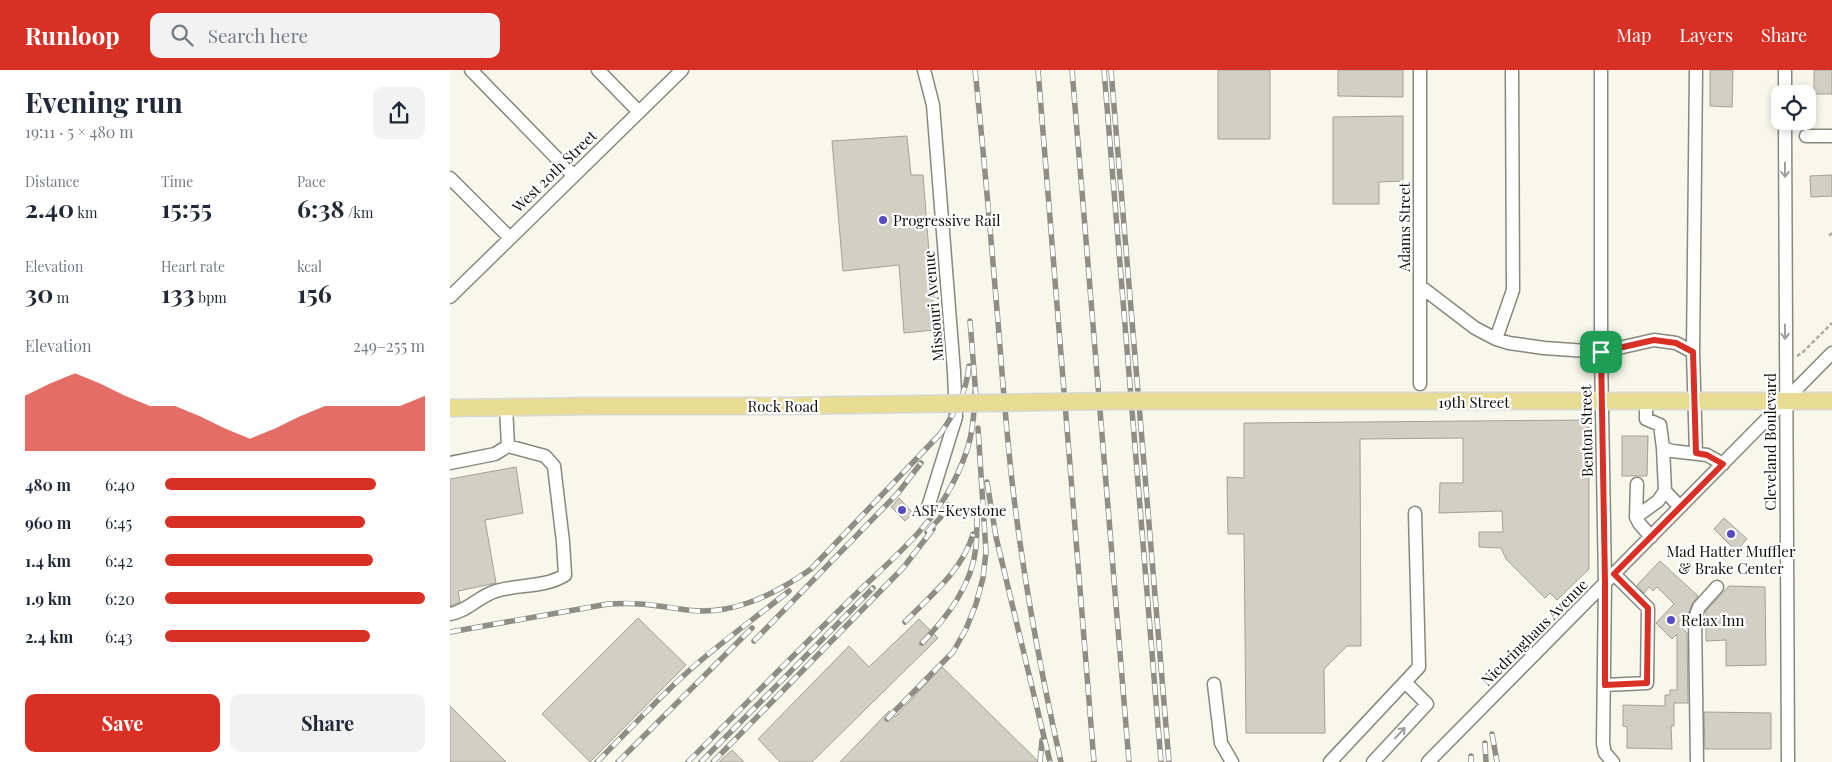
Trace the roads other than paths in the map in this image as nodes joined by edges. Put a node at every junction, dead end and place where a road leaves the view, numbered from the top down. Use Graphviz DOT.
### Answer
graph roads {
  1 [pos="471,70"];
  2 [pos="598,70"];
  3 [pos="682,70"];
  4 [pos="924,70"];
  5 [pos="1420,70"];
  6 [pos="1512,70"];
  7 [pos="1601,70"];
  8 [pos="1696,70"];
  9 [pos="1785,70"];
  10 [pos="1785,85"];
  11 [pos="639,112"];
  12 [pos="1785,130"];
  13 [pos="1806,136"];
  14 [pos="1832,136"];
  15 [pos="573,175"];
  16 [pos="450,178"];
  17 [pos="510,238"];
  18 [pos="1420,286"];
  19 [pos="450,297"];
  20 [pos="1496,339"];
  21 [pos="1601,352"];
  22 [pos="1693,352"];
  23 [pos="1832,353"];
  24 [pos="1420,384"];
  25 [pos="1785,400"];
  26 [pos="1117,401"];
  27 [pos="1646,401"];
  28 [pos="1694,401"];
  29 [pos="1832,401"];
  30 [pos="1602,402"];
  31 [pos="506,407"];
  32 [pos="450,408"];
  33 [pos="508,446"];
  34 [pos="1663,448"];
  35 [pos="1696,453"];
  36 [pos="450,463"];
  37 [pos="1723,464"];
  38 [pos="1637,484"];
  39 [pos="1665,491"];
  40 [pos="1680,507"];
  41 [pos="928,508"];
  42 [pos="1415,513"];
  43 [pos="1636,517"];
  44 [pos="1651,537"];
  45 [pos="1614,574"];
  46 [pos="1605,583"];
  47 [pos="1717,587"];
  48 [pos="450,614"];
  49 [pos="1405,682"];
  50 [pos="1214,684"];
  51 [pos="1605,685"];
  52 [pos="1612,761"];
  53 [pos="1232,762"];
  54 [pos="1330,762"];
  55 [pos="1373,762"];
  56 [pos="1428,762"];
  57 [pos="1697,762"];
  58 [pos="1788,762"];
  1 -- 15 [label="street"];
  2 -- 11 [label="street"];
  3 -- 11 [label="street, West 20th Street"];
  4 -- 41 [label="street, Missouri Avenue"];
  5 -- 18 [label="street, Adams Street"];
  6 -- 20 [label="street"];
  7 -- 21 [label="street, Benton Street"];
  8 -- 22 [label="street"];
  9 -- 10 [label="street"];
  11 -- 15 [label="street, West 20th Street"];
  12 -- 25 [label="street, Cleveland Boulevard, one-way"];
  13 -- 14 [label="street"];
  15 -- 17 [label="street, West 20th Street"];
  16 -- 17 [label="street"];
  17 -- 19 [label="street, West 20th Street"];
  18 -- 20 [label="street"];
  18 -- 24 [label="street, Adams Street"];
  20 -- 21 [label="street"];
  21 -- 22 [label="street"];
  21 -- 30 [label="street, Benton Street"];
  22 -- 28 [label="street"];
  23 -- 25 [label="street, Niedringhaus Avenue"];
  25 -- 28 [label="main road, 19th Street"];
  25 -- 29 [label="main road, 19th Street"];
  25 -- 37 [label="street, Niedringhaus Avenue"];
  25 -- 58 [label="street, Cleveland Boulevard"];
  26 -- 30 [label="main road, 19th Street, bridge"];
  26 -- 31 [label="main road, Rock Road, bridge"];
  27 -- 28 [label="main road, 19th Street"];
  27 -- 30 [label="main road, 19th Street"];
  27 -- 34 [label="street"];
  28 -- 35 [label="street"];
  30 -- 46 [label="street, Benton Street"];
  31 -- 32 [label="main road, Rock Road"];
  31 -- 33 [label="street"];
  33 -- 36 [label="street"];
  33 -- 48 [label="street"];
  34 -- 35 [label="street"];
  34 -- 39 [label="street"];
  35 -- 37 [label="street"];
  37 -- 40 [label="street, Niedringhaus Avenue"];
  38 -- 43 [label="street"];
  39 -- 40 [label="street"];
  39 -- 43 [label="street"];
  40 -- 44 [label="street, Niedringhaus Avenue"];
  42 -- 49 [label="street"];
  43 -- 44 [label="street"];
  44 -- 45 [label="street, Niedringhaus Avenue"];
  45 -- 46 [label="street, Niedringhaus Avenue"];
  45 -- 51 [label="street"];
  46 -- 51 [label="street, Benton Street"];
  46 -- 56 [label="street, Niedringhaus Avenue"];
  47 -- 57 [label="street"];
  49 -- 54 [label="street"];
  55 -- 49 [label="street, one-way"];
  50 -- 53 [label="street"];
  51 -- 52 [label="street, Benton Street"];
}
